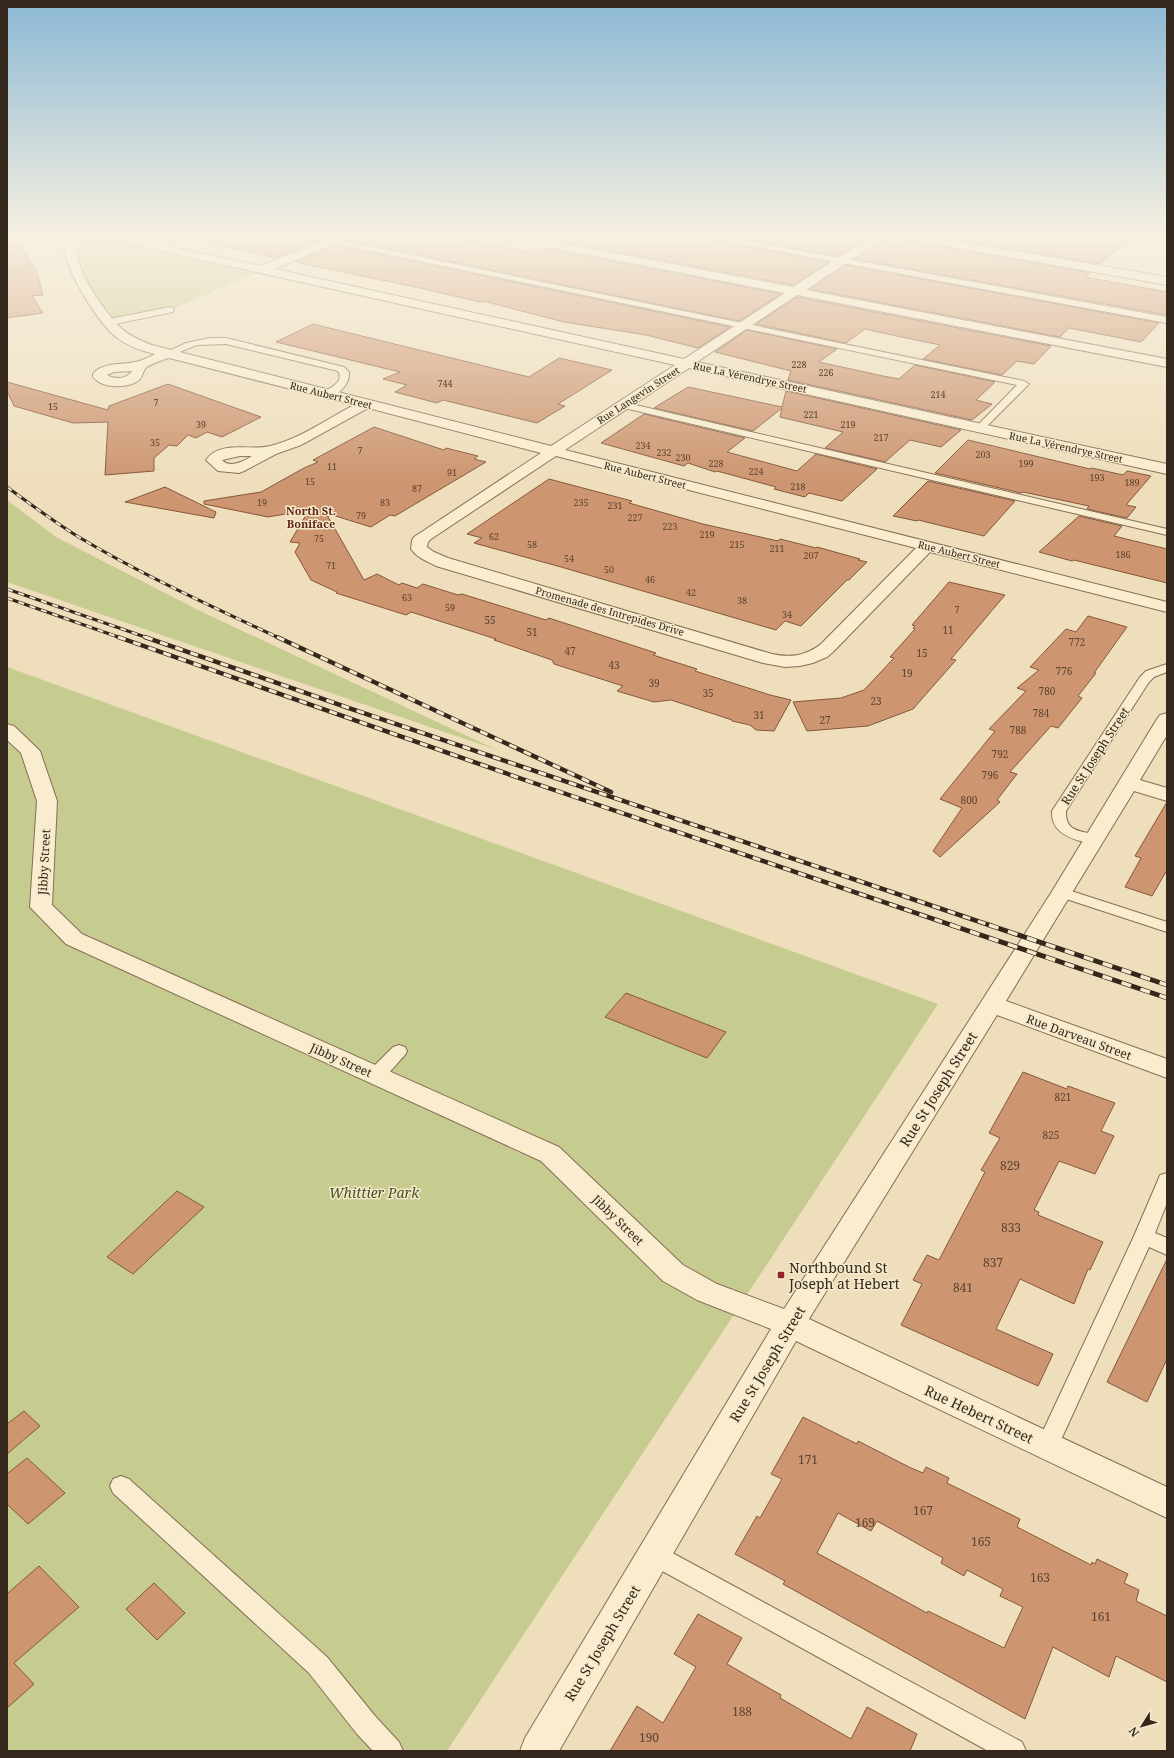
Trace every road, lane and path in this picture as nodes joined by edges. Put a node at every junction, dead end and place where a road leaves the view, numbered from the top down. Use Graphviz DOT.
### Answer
graph roads {
  1 [pos="106,316"];
  2 [pos="140,316"];
  3 [pos="472,316"];
  4 [pos="695,316"];
  5 [pos="758,316"];
  6 [pos="924,316"];
  7 [pos="1146,316"];
  8 [pos="1167,320"];
  9 [pos="110,322"];
  10 [pos="743,326"];
  11 [pos="167,354"];
  12 [pos="686,363"];
  13 [pos="1167,363"];
  14 [pos="140,365"];
  15 [pos="328,394"];
  16 [pos="365,404"];
  17 [pos="622,405"];
  18 [pos="980,428"];
  19 [pos="553,451"];
  20 [pos="271,452"];
  21 [pos="1167,469"];
  22 [pos="1167,532"];
  23 [pos="927,546"];
  24 [pos="1167,607"];
  25 [pos="1167,668"];
  26 [pos="1167,719"];
  27 [pos="7,730"];
  28 [pos="1127,783"];
  29 [pos="1167,795"];
  30 [pos="1094,840"];
  31 [pos="1062,893"];
  32 [pos="1167,927"];
  33 [pos="991,1004"];
  34 [pos="399,1051"];
  35 [pos="1167,1069"];
  36 [pos="375,1075"];
  37 [pos="1167,1180"];
  38 [pos="1144,1236"];
  39 [pos="1167,1247"];
  40 [pos="790,1324"];
  41 [pos="1048,1446"];
  42 [pos="121,1486"];
  43 [pos="1167,1503"];
  44 [pos="654,1554"];
  45 [pos="390,1751"];
  46 [pos="538,1751"];
  47 [pos="1013,1751"];
  1 -- 9 [label="street, Rue Aubert Street"];
  2 -- 9 [label="lane"];
  3 -- 12 [label="street, Rue La Vérendrye Street"];
  4 -- 10 [label="lane"];
  5 -- 10 [label="street, Rue Langevin Street"];
  6 -- 13 [label="street"];
  7 -- 8 [label="lane"];
  9 -- 11 [label="street, Rue Aubert Street"];
  10 -- 12 [label="street, Rue Langevin Street"];
  10 -- 18 [label="lane"];
  11 -- 14 [label="street"];
  11 -- 15 [label="street, Rue Aubert Street"];
  11 -- 15 [label="lane"];
  12 -- 17 [label="street, Rue Langevin Street"];
  12 -- 18 [label="street, Rue La Vérendrye Street"];
  15 -- 16 [label="street, Rue Aubert Street"];
  16 -- 19 [label="street, Rue Aubert Street"];
  16 -- 20 [label="street"];
  17 -- 19 [label="street, Rue Langevin Street"];
  17 -- 22 [label="lane"];
  18 -- 21 [label="street, Rue La Vérendrye Street"];
  19 -- 23 [label="street, Rue Aubert Street"];
  19 -- 23 [label="street, Promenade des Intrepides Drive"];
  23 -- 24 [label="street, Rue Aubert Street"];
  25 -- 30 [label="lane, Rue St Joseph Street"];
  26 -- 28 [label="street, Rue St Joseph Street"];
  27 -- 36 [label="street, Jibby Street"];
  28 -- 29 [label="street"];
  28 -- 30 [label="street, Rue St Joseph Street"];
  30 -- 31 [label="street, Rue St Joseph Street"];
  31 -- 32 [label="lane"];
  31 -- 33 [label="street, Rue St Joseph Street"];
  33 -- 35 [label="street, Rue Darveau Street"];
  33 -- 40 [label="street, Rue St Joseph Street"];
  34 -- 36 [label="lane"];
  36 -- 40 [label="street, Jibby Street"];
  37 -- 38 [label="lane"];
  38 -- 39 [label="lane"];
  38 -- 41 [label="lane"];
  40 -- 41 [label="street, Rue Hebert Street"];
  40 -- 44 [label="street, Rue St Joseph Street"];
  41 -- 43 [label="street, Rue Hebert Street"];
  42 -- 45 [label="lane"];
  44 -- 46 [label="street, Rue St Joseph Street"];
  44 -- 47 [label="lane"];
}
